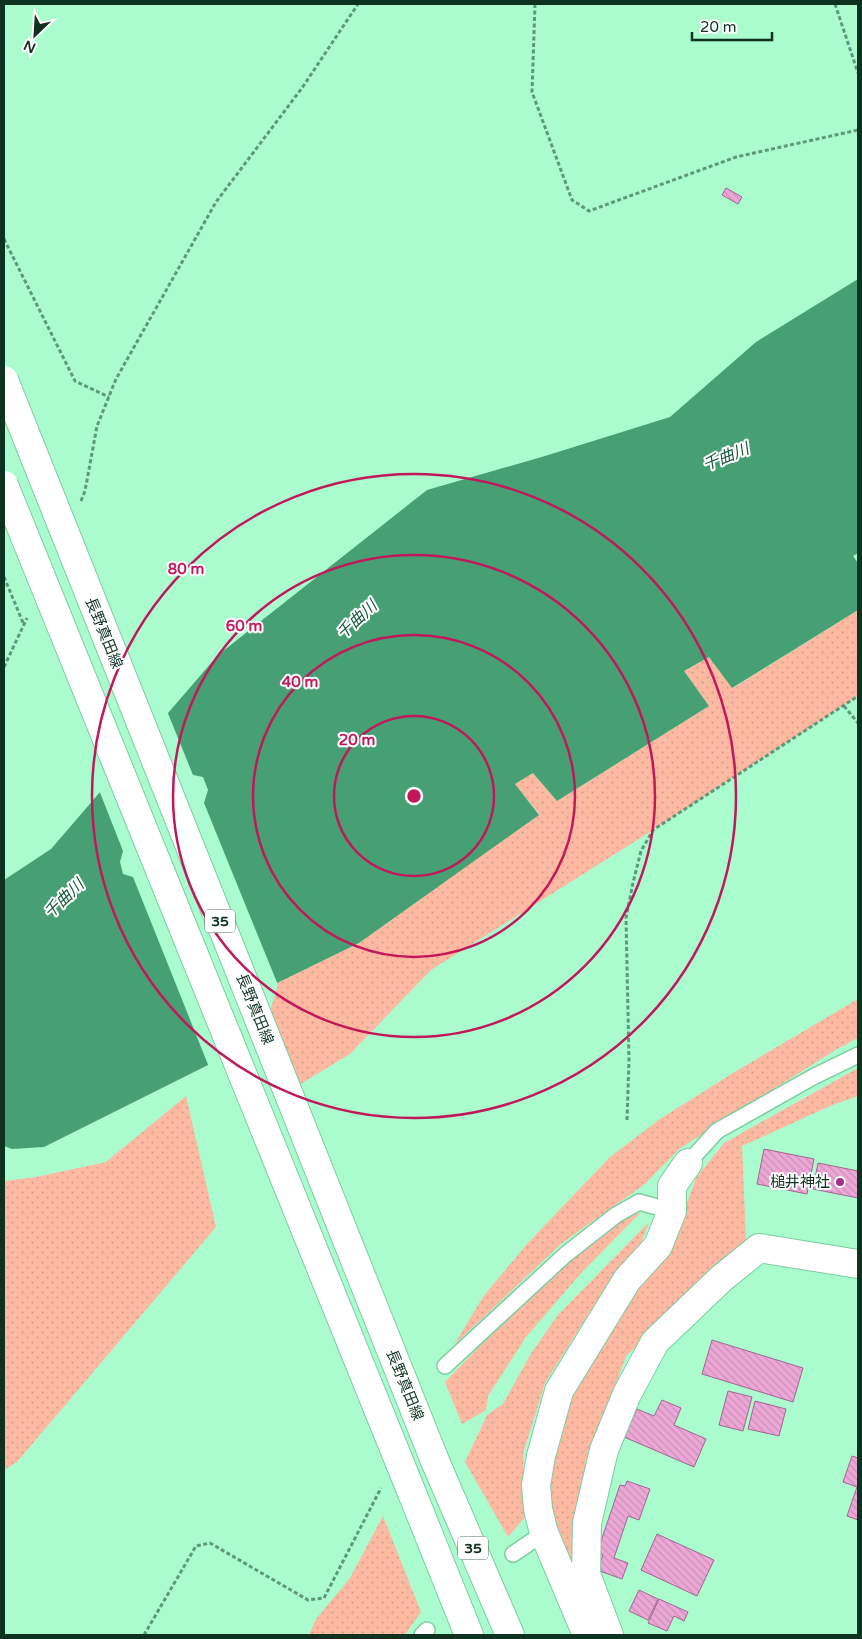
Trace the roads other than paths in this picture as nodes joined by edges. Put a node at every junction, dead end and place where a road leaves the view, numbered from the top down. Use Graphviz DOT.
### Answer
graph roads {
  1 [pos="4,380"];
  2 [pos="4,485"];
  3 [pos="858,1055"];
  4 [pos="688,1163"];
  5 [pos="672,1211"];
  6 [pos="858,1264"];
  7 [pos="445,1366"];
  8 [pos="544,1533"];
  9 [pos="513,1554"];
  10 [pos="469,1635"];
  11 [pos="510,1635"];
  12 [pos="587,1635"];
  13 [pos="610,1635"];
  1 -- 11 [label="main road, 長野真田線 / 35, bridge"];
  2 -- 10 [label="main road, 35, bridge"];
  3 -- 4 [label="lane"];
  4 -- 5 [label="main road"];
  5 -- 7 [label="lane"];
  5 -- 8 [label="main road"];
  6 -- 13 [label="main road"];
  8 -- 9 [label="lane"];
  8 -- 12 [label="main road"];
}
